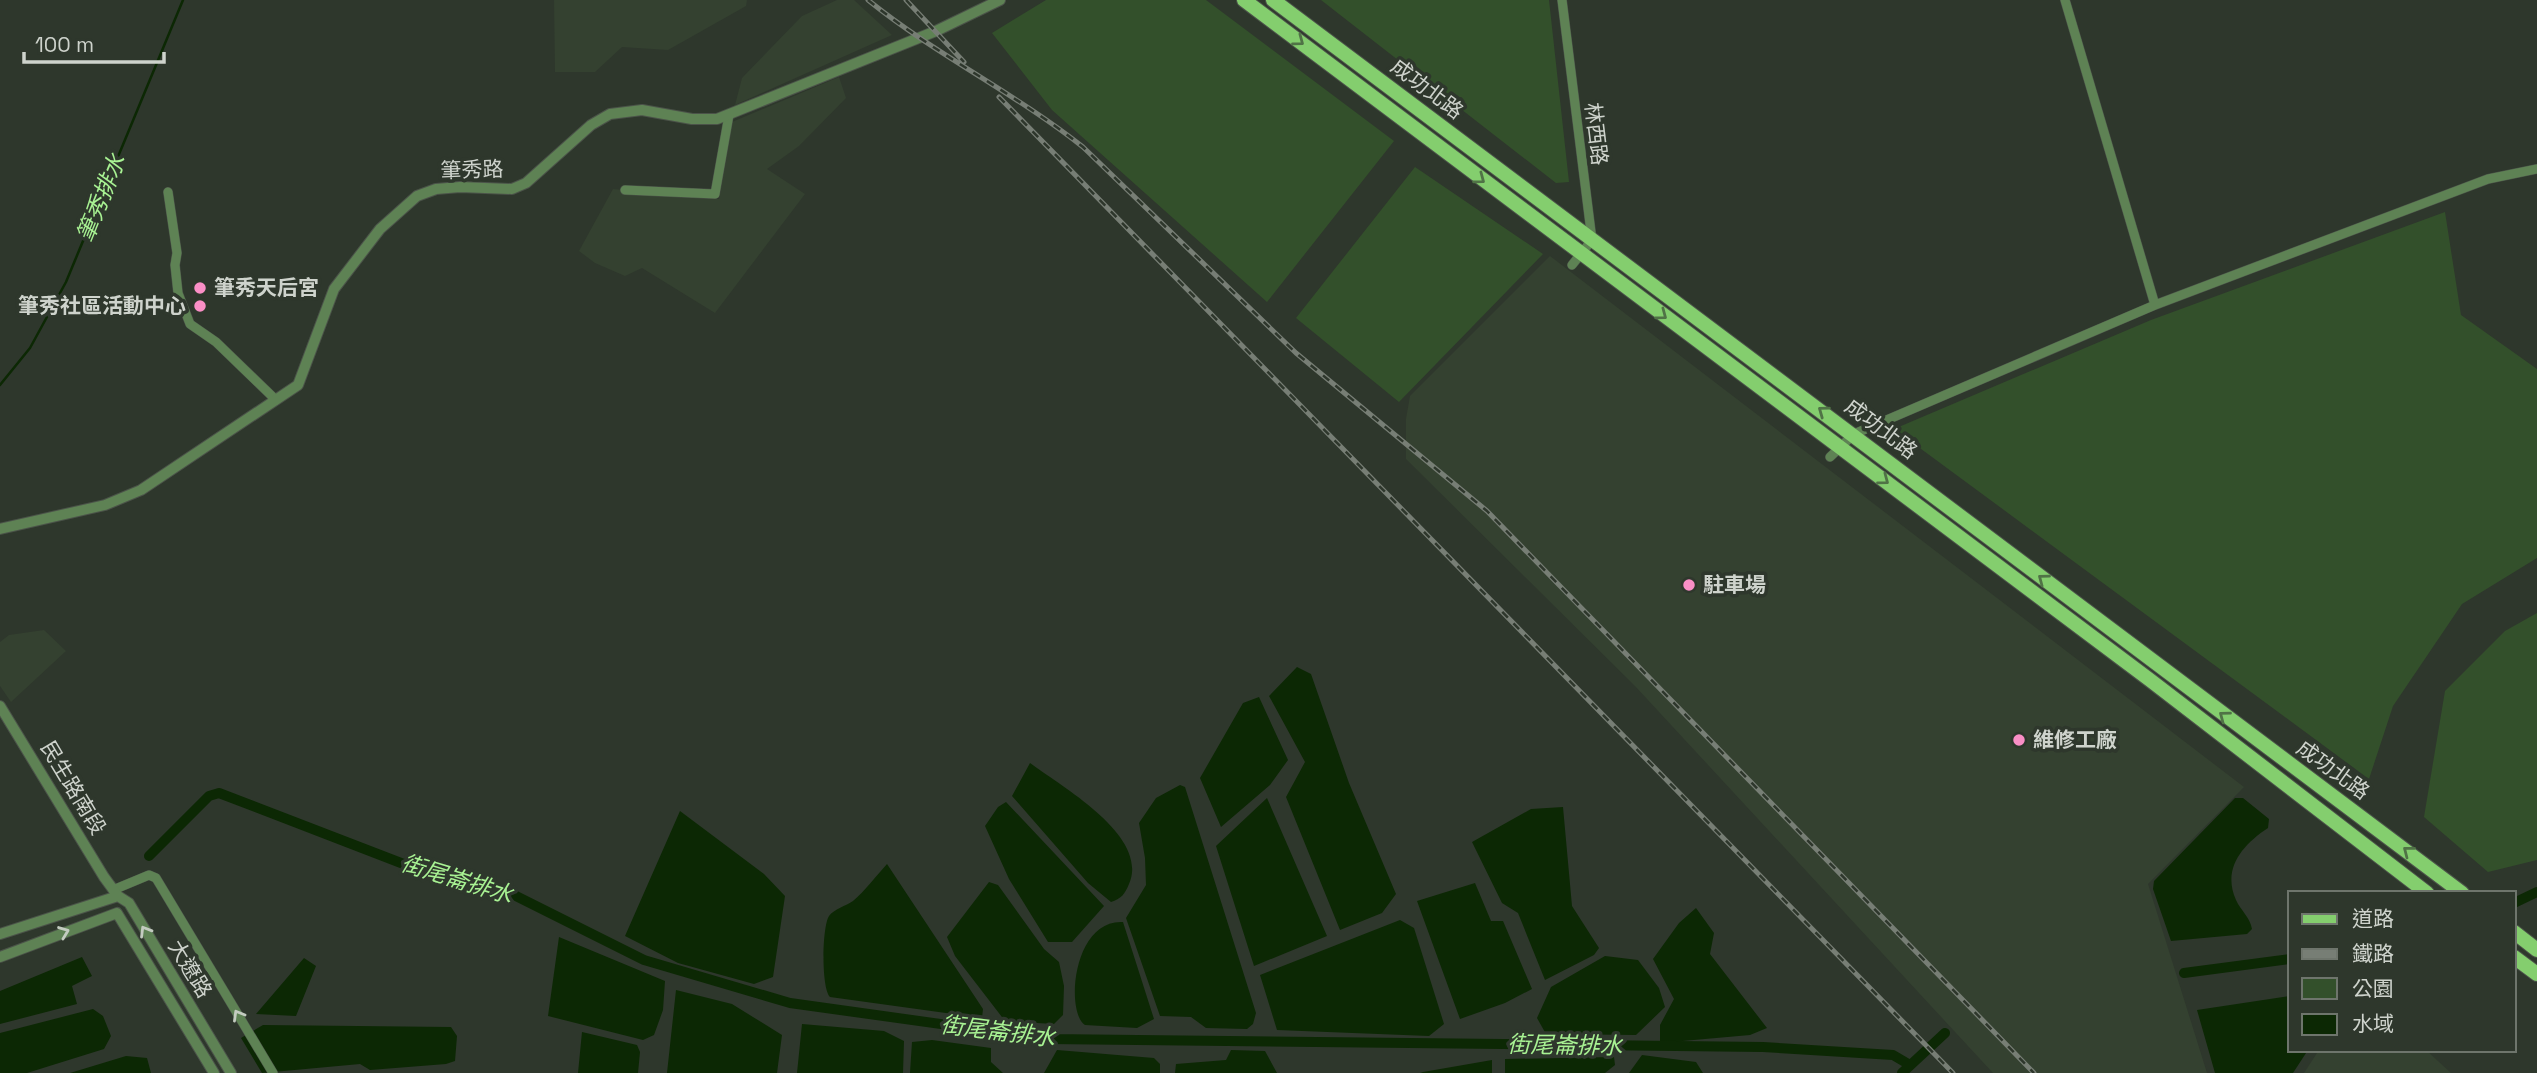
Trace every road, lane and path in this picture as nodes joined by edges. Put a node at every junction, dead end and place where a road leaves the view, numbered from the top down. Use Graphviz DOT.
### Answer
graph roads {
  1 [pos="1000,0"];
  2 [pos="1244,0"];
  3 [pos="1273,0"];
  4 [pos="1562,0"];
  5 [pos="2065,0"];
  6 [pos="729,115"];
  7 [pos="2537,169"];
  8 [pos="625,190"];
  9 [pos="168,192"];
  10 [pos="1592,240"];
  11 [pos="1577,260"];
  12 [pos="2155,305"];
  13 [pos="276,400"];
  14 [pos="1854,434"];
  15 [pos="1835,453"];
  16 [pos="0,529"];
  17 [pos="0,706"];
  18 [pos="2424,891"];
  19 [pos="2459,891"];
  20 [pos="116,893"];
  21 [pos="121,918"];
  22 [pos="0,934"];
  23 [pos="2516,934"];
  24 [pos="2537,950"];
  25 [pos="0,957"];
  26 [pos="2516,958"];
  27 [pos="2537,974"];
  28 [pos="214,1073"];
  29 [pos="231,1073"];
  30 [pos="273,1073"];
  1 -- 6 [label="street, 筆秀路"];
  2 -- 11 [label="main road, 成功北路, one-way"];
  3 -- 10 [label="main road, 成功北路"];
  4 -- 10 [label="street, 林西路"];
  5 -- 12 [label="street"];
  6 -- 8 [label="street"];
  6 -- 13 [label="street, 筆秀路"];
  7 -- 12 [label="street"];
  9 -- 13 [label="street"];
  10 -- 11 [label="street"];
  14 -- 10 [label="main road, 成功北路, one-way"];
  11 -- 15 [label="main road, 成功北路, one-way"];
  12 -- 14 [label="street"];
  13 -- 16 [label="street, 筆秀路"];
  14 -- 15 [label="street"];
  19 -- 14 [label="main road, 成功北路, one-way"];
  15 -- 18 [label="main road, 成功北路, one-way"];
  17 -- 20 [label="street, 民生路南段"];
  20 -- 21 [label="street"];
  20 -- 22 [label="street"];
  29 -- 20 [label="street, 大遼路, one-way"];
  30 -- 20 [label="street, one-way"];
  25 -- 21 [label="street, one-way"];
  21 -- 28 [label="street, 大遼路"];
  23 -- 24 [label="main road"];
  26 -- 27 [label="main road"];
}
